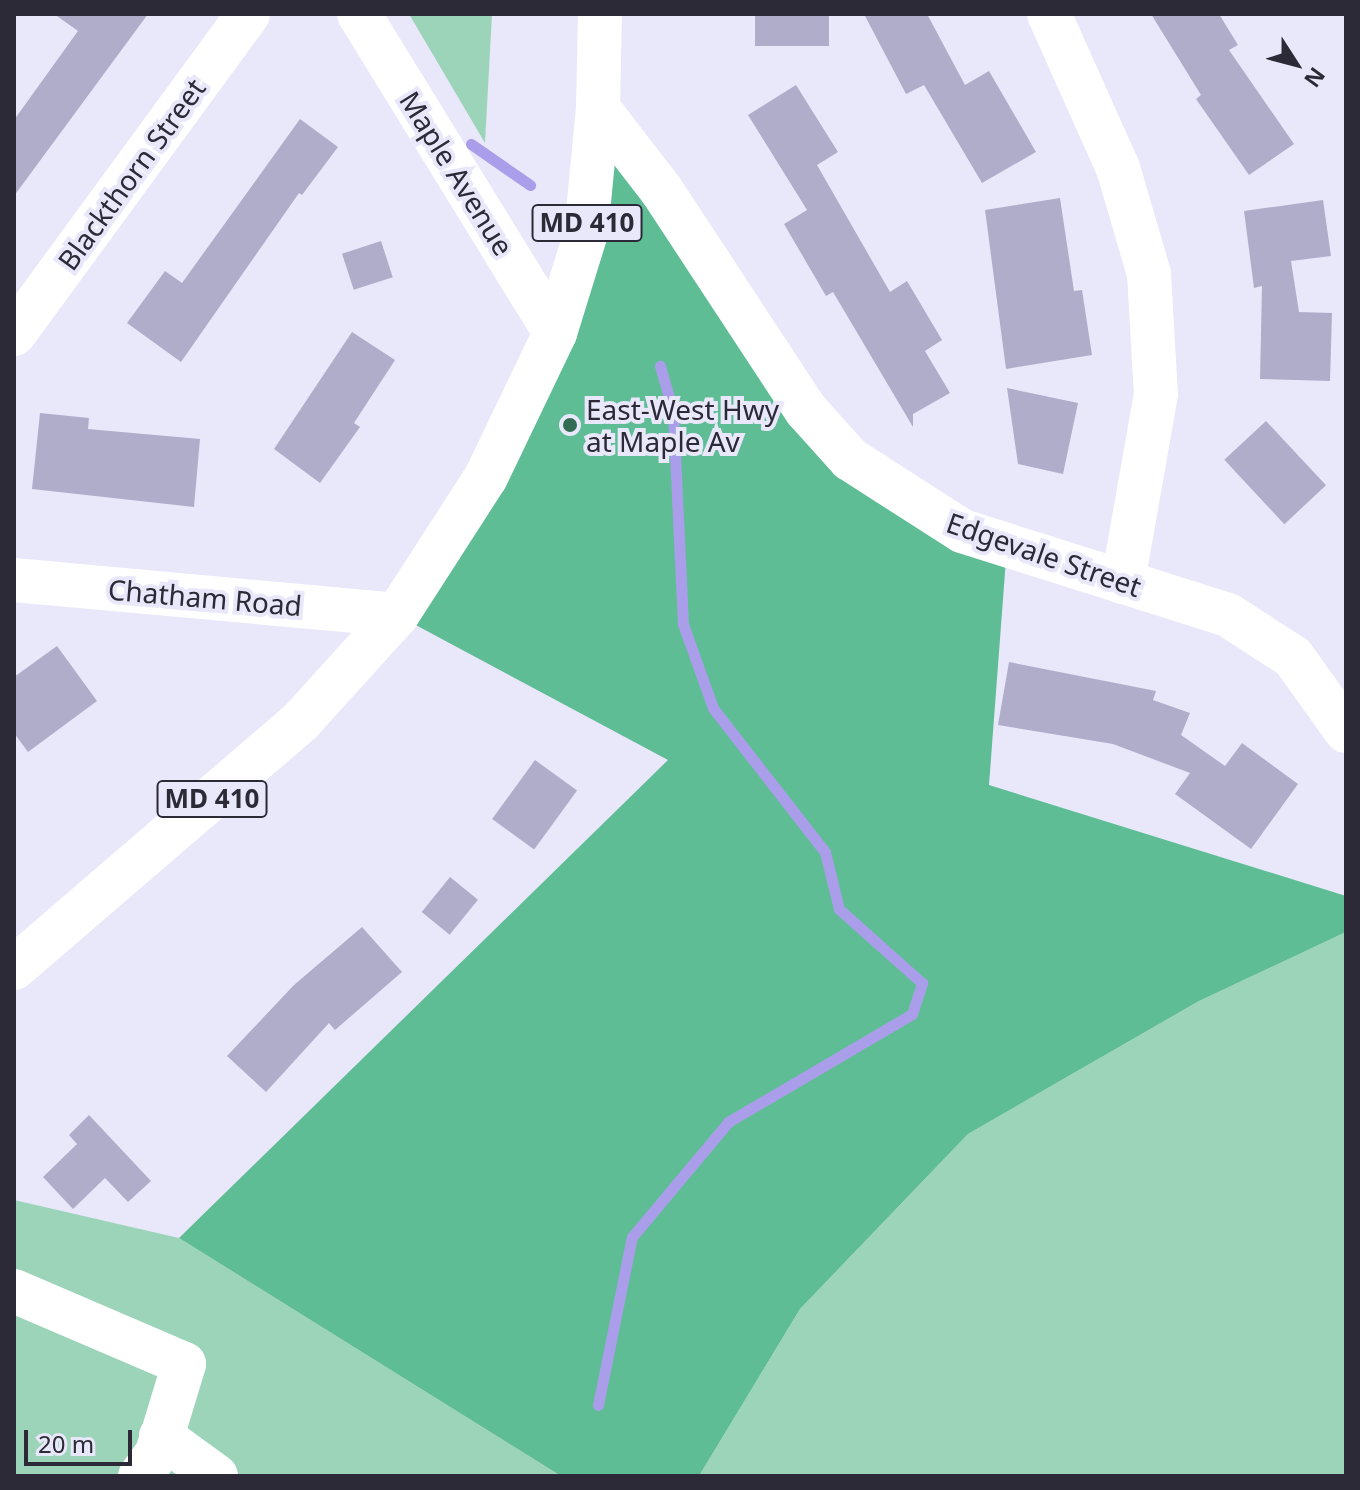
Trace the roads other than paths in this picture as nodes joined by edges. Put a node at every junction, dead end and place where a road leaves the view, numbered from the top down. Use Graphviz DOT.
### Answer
graph roads {
  1 [pos="248,14"];
  2 [pos="359,14"];
  3 [pos="600,14"];
  4 [pos="1049,14"];
  5 [pos="598,108"];
  6 [pos="555,333"];
  7 [pos="14,334"];
  8 [pos="14,580"];
  9 [pos="1123,582"];
  10 [pos="397,615"];
  11 [pos="1346,731"];
  12 [pos="14,968"];
  13 [pos="14,1291"];
  14 [pos="161,1436"];
  15 [pos="140,1476"];
  16 [pos="216,1476"];
  1 -- 7 [label="street, Blackthorn Street"];
  2 -- 6 [label="street, Maple Avenue"];
  3 -- 5 [label="street, MD 410"];
  4 -- 9 [label="street"];
  5 -- 6 [label="street, MD 410"];
  5 -- 9 [label="street, Edgevale Street"];
  6 -- 10 [label="street, MD 410"];
  8 -- 10 [label="street, Chatham Road"];
  9 -- 11 [label="street, Edgevale Street"];
  10 -- 12 [label="street, MD 410"];
  13 -- 14 [label="street"];
  14 -- 15 [label="street"];
  14 -- 16 [label="street"];
}
